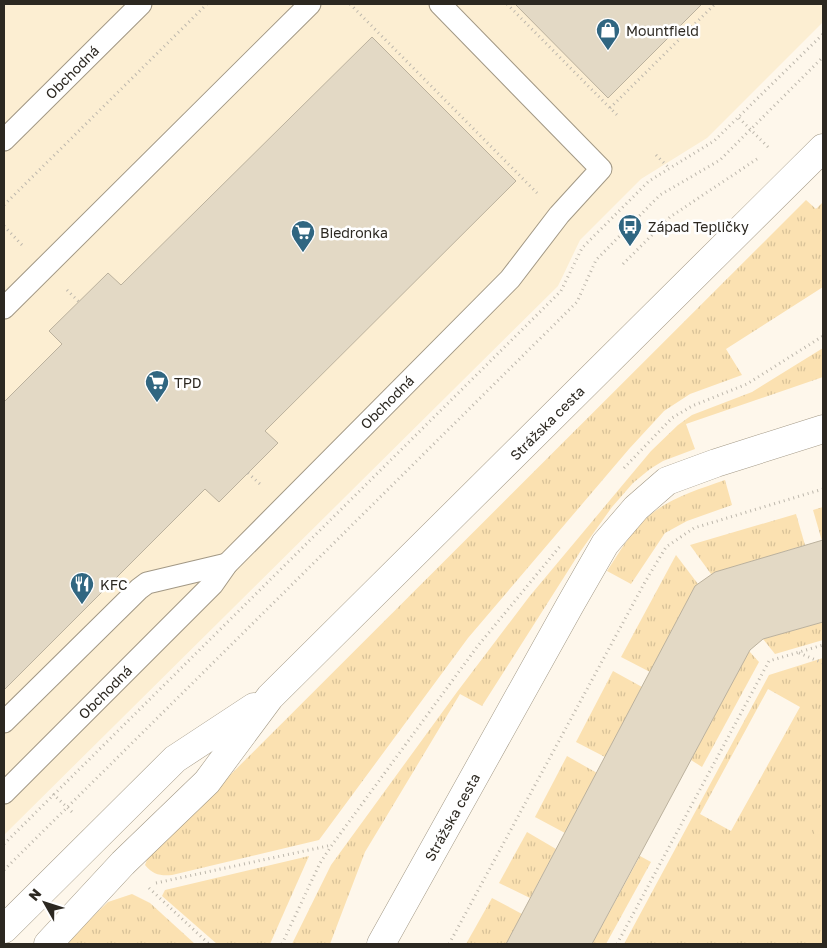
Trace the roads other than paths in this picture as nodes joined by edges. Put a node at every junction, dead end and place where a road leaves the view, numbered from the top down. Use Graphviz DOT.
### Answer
graph roads {
  1 [pos="141,4"];
  2 [pos="310,4"];
  3 [pos="440,4"];
  4 [pos="4,140"];
  5 [pos="823,148"];
  6 [pos="4,308"];
  7 [pos="823,429"];
  8 [pos="227,564"];
  9 [pos="270,697"];
  10 [pos="4,722"];
  11 [pos="4,793"];
  12 [pos="4,927"];
  13 [pos="48,944"];
  14 [pos="381,944"];
  1 -- 4 [label="lane, Obchodná"];
  2 -- 6 [label="lane"];
  3 -- 8 [label="lane, Obchodná"];
  5 -- 9 [label="street, Strážska cesta"];
  7 -- 14 [label="street, Strážska cesta"];
  8 -- 10 [label="lane"];
  8 -- 11 [label="lane, Obchodná"];
  9 -- 12 [label="street, Strážska cesta"];
  9 -- 13 [label="street, Strážska cesta"];
}
